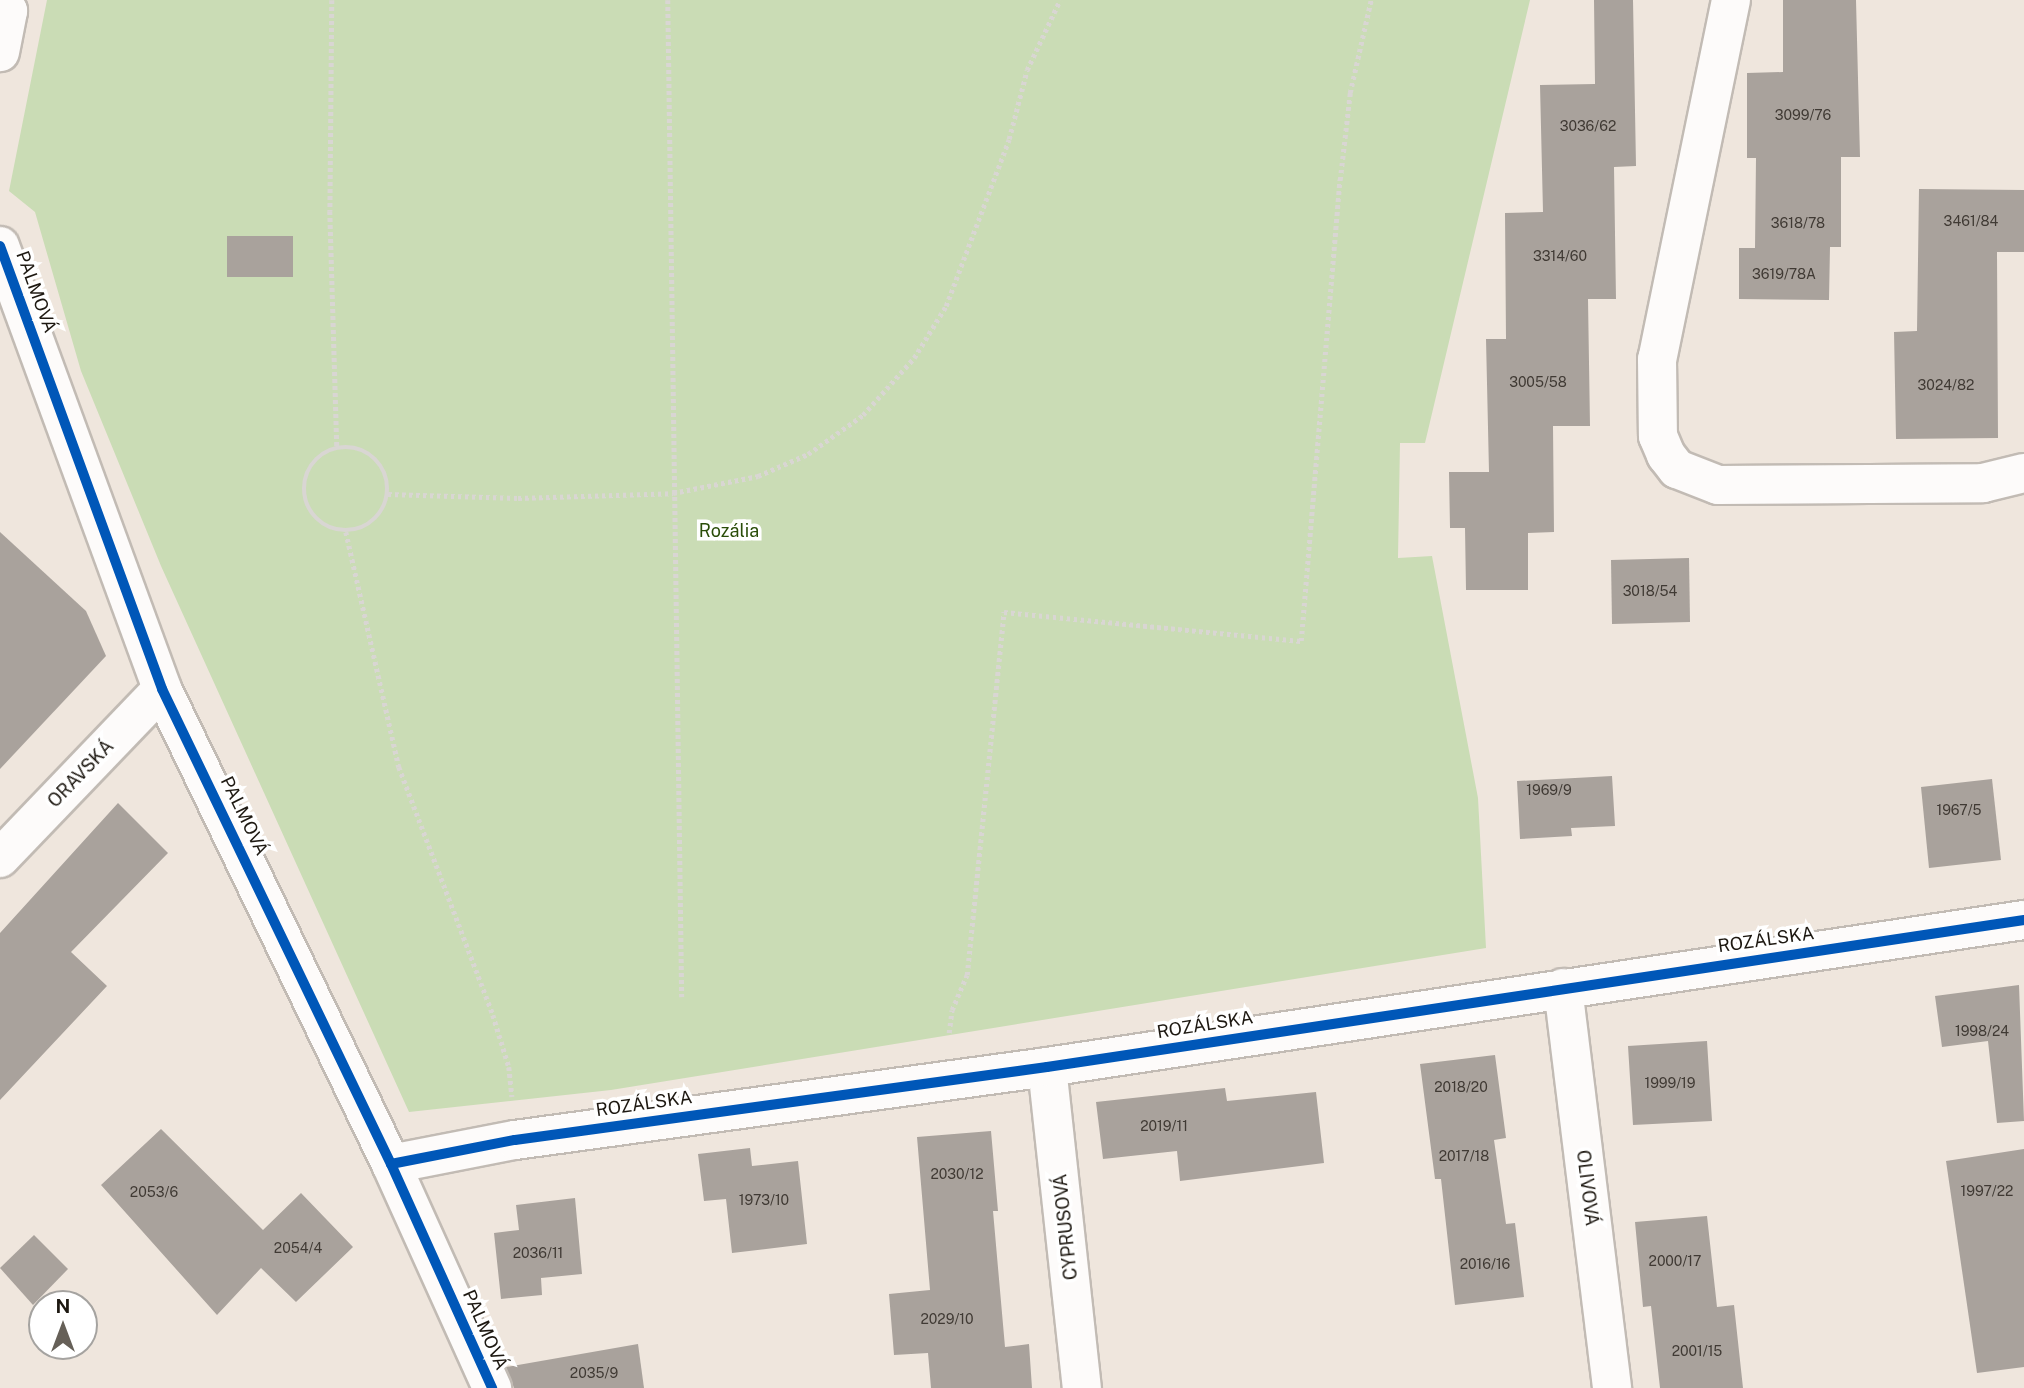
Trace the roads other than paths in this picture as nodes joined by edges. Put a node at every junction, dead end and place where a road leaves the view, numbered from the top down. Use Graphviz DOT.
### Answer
graph roads {
  1 [pos="1731,0"];
  2 [pos="6,13"];
  3 [pos="0,52"];
  4 [pos="0,246"];
  5 [pos="2024,473"];
  6 [pos="162,689"];
  7 [pos="0,858"];
  8 [pos="2024,920"];
  9 [pos="1563,988"];
  10 [pos="1047,1067"];
  11 [pos="391,1164"];
  12 [pos="492,1388"];
  13 [pos="1082,1388"];
  14 [pos="1612,1388"];
  1 -- 5 [label="street"];
  2 -- 3 [label="street"];
  4 -- 6 [label="street, PALMOVÁ"];
  6 -- 7 [label="street, ORAVSKÁ"];
  6 -- 11 [label="street, PALMOVÁ"];
  8 -- 9 [label="street, ROZÁLSKA"];
  9 -- 10 [label="street, ROZÁLSKA"];
  9 -- 14 [label="street, OLIVOVÁ"];
  10 -- 11 [label="street, ROZÁLSKA"];
  10 -- 13 [label="street, CYPRUSOVÁ"];
  11 -- 12 [label="street, PALMOVÁ"];
}
